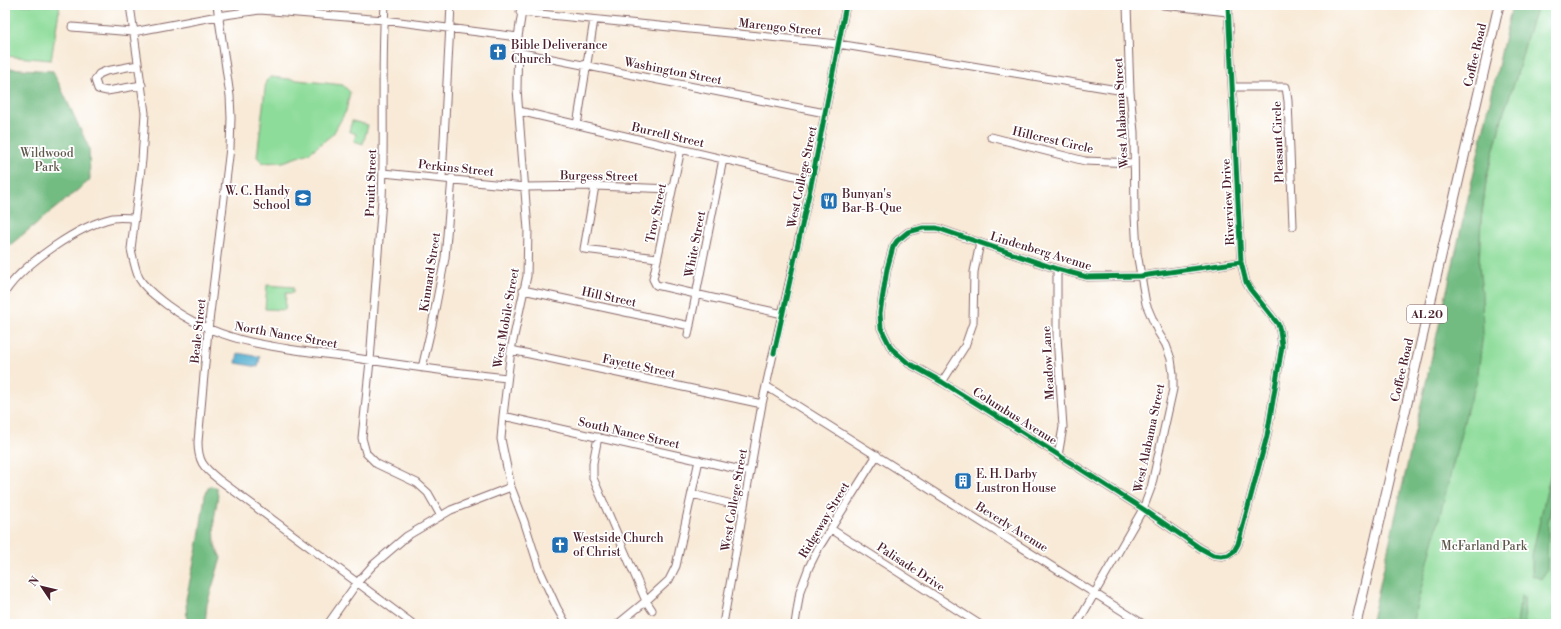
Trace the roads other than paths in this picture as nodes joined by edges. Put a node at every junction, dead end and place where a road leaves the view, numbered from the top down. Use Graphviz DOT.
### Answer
graph roads {
  1 [pos="130,5"];
  2 [pos="217,5"];
  3 [pos="385,5"];
  4 [pos="451,5"];
  5 [pos="846,5"];
  6 [pos="1127,5"];
  7 [pos="1163,5"];
  8 [pos="1499,5"];
  9 [pos="1228,8"];
  10 [pos="521,9"];
  11 [pos="218,16"];
  12 [pos="384,20"];
  13 [pos="594,20"];
  14 [pos="72,27"];
  15 [pos="449,29"];
  16 [pos="133,32"];
  17 [pos="518,37"];
  18 [pos="838,44"];
  19 [pos="517,52"];
  20 [pos="138,65"];
  21 [pos="587,67"];
  22 [pos="142,85"];
  23 [pos="1233,87"];
  24 [pos="1130,92"];
  25 [pos="519,111"];
  26 [pos="825,113"];
  27 [pos="577,125"];
  28 [pos="991,136"];
  29 [pos="681,149"];
  30 [pos="723,158"];
  31 [pos="1134,163"];
  32 [pos="384,172"];
  33 [pos="442,178"];
  34 [pos="452,178"];
  35 [pos="812,180"];
  36 [pos="595,186"];
  37 [pos="525,187"];
  38 [pos="672,189"];
  39 [pos="135,218"];
  40 [pos="1293,226"];
  41 [pos="908,232"];
  42 [pos="980,243"];
  43 [pos="657,258"];
  44 [pos="1241,262"];
  45 [pos="1057,269"];
  46 [pos="1140,276"];
  47 [pos="523,290"];
  48 [pos="5,292"];
  49 [pos="696,294"];
  50 [pos="783,314"];
  51 [pos="690,326"];
  52 [pos="208,330"];
  53 [pos="688,335"];
  54 [pos="511,350"];
  55 [pos="370,361"];
  56 [pos="422,368"];
  57 [pos="507,378"];
  58 [pos="942,382"];
  59 [pos="766,386"];
  60 [pos="762,404"];
  61 [pos="503,416"];
  62 [pos="598,437"];
  63 [pos="877,455"];
  64 [pos="1058,456"];
  65 [pos="699,460"];
  66 [pos="750,472"];
  67 [pos="511,487"];
  68 [pos="692,494"];
  69 [pos="744,507"];
  70 [pos="1143,509"];
  71 [pos="441,516"];
  72 [pos="831,529"];
  73 [pos="1236,548"];
  74 [pos="357,583"];
  75 [pos="1096,594"];
  76 [pos="646,601"];
  77 [pos="652,610"];
  78 [pos="328,624"];
  79 [pos="413,624"];
  80 [pos="566,624"];
  81 [pos="618,624"];
  82 [pos="723,624"];
  83 [pos="794,624"];
  84 [pos="979,624"];
  85 [pos="1077,624"];
  86 [pos="1143,624"];
  87 [pos="1356,624"];
  1 -- 16 [label="street, North Nance Street"];
  2 -- 11 [label="street, Beale Street"];
  3 -- 12 [label="street, Pruitt Street"];
  4 -- 15 [label="street"];
  5 -- 18 [label="street, West College Street"];
  6 -- 24 [label="street, West Alabama Street"];
  7 -- 9 [label="street"];
  8 -- 87 [label="main road, Coffee Road / AL 20"];
  9 -- 23 [label="street, Riverview Drive"];
  10 -- 13 [label="street, Marengo Street"];
  10 -- 17 [label="street, West Mobile Street"];
  11 -- 12 [label="street"];
  11 -- 16 [label="street"];
  11 -- 52 [label="street, Beale Street"];
  12 -- 15 [label="street"];
  12 -- 32 [label="street, Pruitt Street"];
  13 -- 18 [label="street, Marengo Street"];
  13 -- 21 [label="street"];
  14 -- 16 [label="street"];
  15 -- 17 [label="street"];
  15 -- 33 [label="street"];
  16 -- 20 [label="street, North Nance Street"];
  17 -- 19 [label="street, West Mobile Street"];
  18 -- 24 [label="street, Marengo Street"];
  18 -- 26 [label="street, West College Street"];
  19 -- 21 [label="street, Washington Street"];
  19 -- 25 [label="street, West Mobile Street"];
  20 -- 22 [label="street, North Nance Street"];
  20 -- 22 [label="street"];
  21 -- 26 [label="street, Washington Street"];
  21 -- 27 [label="street"];
  22 -- 39 [label="street, North Nance Street"];
  23 -- 40 [label="street, Pleasant Circle"];
  23 -- 44 [label="street, Riverview Drive"];
  24 -- 31 [label="street, West Alabama Street"];
  25 -- 27 [label="street, Burrell Street"];
  25 -- 37 [label="street, West Mobile Street"];
  26 -- 35 [label="street, West College Street"];
  27 -- 29 [label="street, Burrell Street"];
  28 -- 31 [label="street, Hillcrest Circle"];
  29 -- 30 [label="street, Burrell Street"];
  29 -- 38 [label="street, Troy Street"];
  30 -- 35 [label="street, Burrell Street"];
  30 -- 49 [label="street, White Street"];
  31 -- 46 [label="street, West Alabama Street"];
  32 -- 33 [label="street, Perkins Street"];
  32 -- 55 [label="street, Pruitt Street"];
  33 -- 34 [label="street, Perkins Street"];
  34 -- 37 [label="street, Perkins Street"];
  34 -- 56 [label="street, Kinnard Street"];
  35 -- 50 [label="street, West College Street"];
  36 -- 37 [label="street, Burgess Street"];
  36 -- 38 [label="street, Burgess Street"];
  36 -- 43 [label="street"];
  37 -- 47 [label="street, West Mobile Street"];
  38 -- 43 [label="street, Troy Street"];
  39 -- 48 [label="street"];
  39 -- 52 [label="street, North Nance Street"];
  41 -- 42 [label="street, Lindenberg Avenue"];
  41 -- 58 [label="street, Columbus Avenue"];
  42 -- 45 [label="street, Lindenberg Avenue"];
  42 -- 58 [label="street"];
  43 -- 49 [label="street, Troy Street"];
  44 -- 46 [label="street, Lindenberg Avenue"];
  44 -- 73 [label="street, Riverview Drive"];
  45 -- 46 [label="street, Lindenberg Avenue"];
  45 -- 64 [label="street, Meadow Lane"];
  46 -- 70 [label="street, West Alabama Street"];
  47 -- 51 [label="street, Hill Street"];
  47 -- 54 [label="street, West Mobile Street"];
  49 -- 50 [label="street"];
  49 -- 51 [label="street, White Street"];
  50 -- 59 [label="street, West College Street"];
  51 -- 53 [label="street, White Street"];
  52 -- 55 [label="street, North Nance Street"];
  52 -- 74 [label="street, Beale Street"];
  54 -- 57 [label="street, West Mobile Street"];
  54 -- 60 [label="street, Fayette Street"];
  55 -- 56 [label="street, North Nance Street"];
  55 -- 71 [label="street, Pruitt Street"];
  56 -- 57 [label="street, North Nance Street"];
  57 -- 61 [label="street, West Mobile Street"];
  58 -- 64 [label="street, Columbus Avenue"];
  59 -- 60 [label="street, West College Street"];
  59 -- 63 [label="street, Beverly Avenue"];
  60 -- 66 [label="street, West College Street"];
  61 -- 62 [label="street, South Nance Street"];
  61 -- 67 [label="street, West Mobile Street"];
  62 -- 65 [label="street, South Nance Street"];
  62 -- 76 [label="street"];
  63 -- 72 [label="street, Ridgeway Street"];
  63 -- 75 [label="street, Beverly Avenue"];
  64 -- 70 [label="street, Columbus Avenue"];
  65 -- 66 [label="street, South Nance Street"];
  65 -- 68 [label="street"];
  66 -- 69 [label="street, West College Street"];
  67 -- 71 [label="street"];
  67 -- 80 [label="street, West Mobile Street"];
  68 -- 69 [label="street"];
  68 -- 76 [label="street"];
  69 -- 82 [label="street, West College Street"];
  70 -- 73 [label="street, Columbus Avenue"];
  70 -- 75 [label="street, West Alabama Street"];
  71 -- 74 [label="street"];
  72 -- 83 [label="street, Ridgeway Street"];
  72 -- 84 [label="street, Palisade Drive"];
  74 -- 78 [label="street"];
  74 -- 79 [label="street, Beale Street"];
  75 -- 85 [label="street, West Alabama Street"];
  75 -- 86 [label="street, Beverly Avenue"];
  76 -- 77 [label="street"];
  76 -- 81 [label="street"];
}
